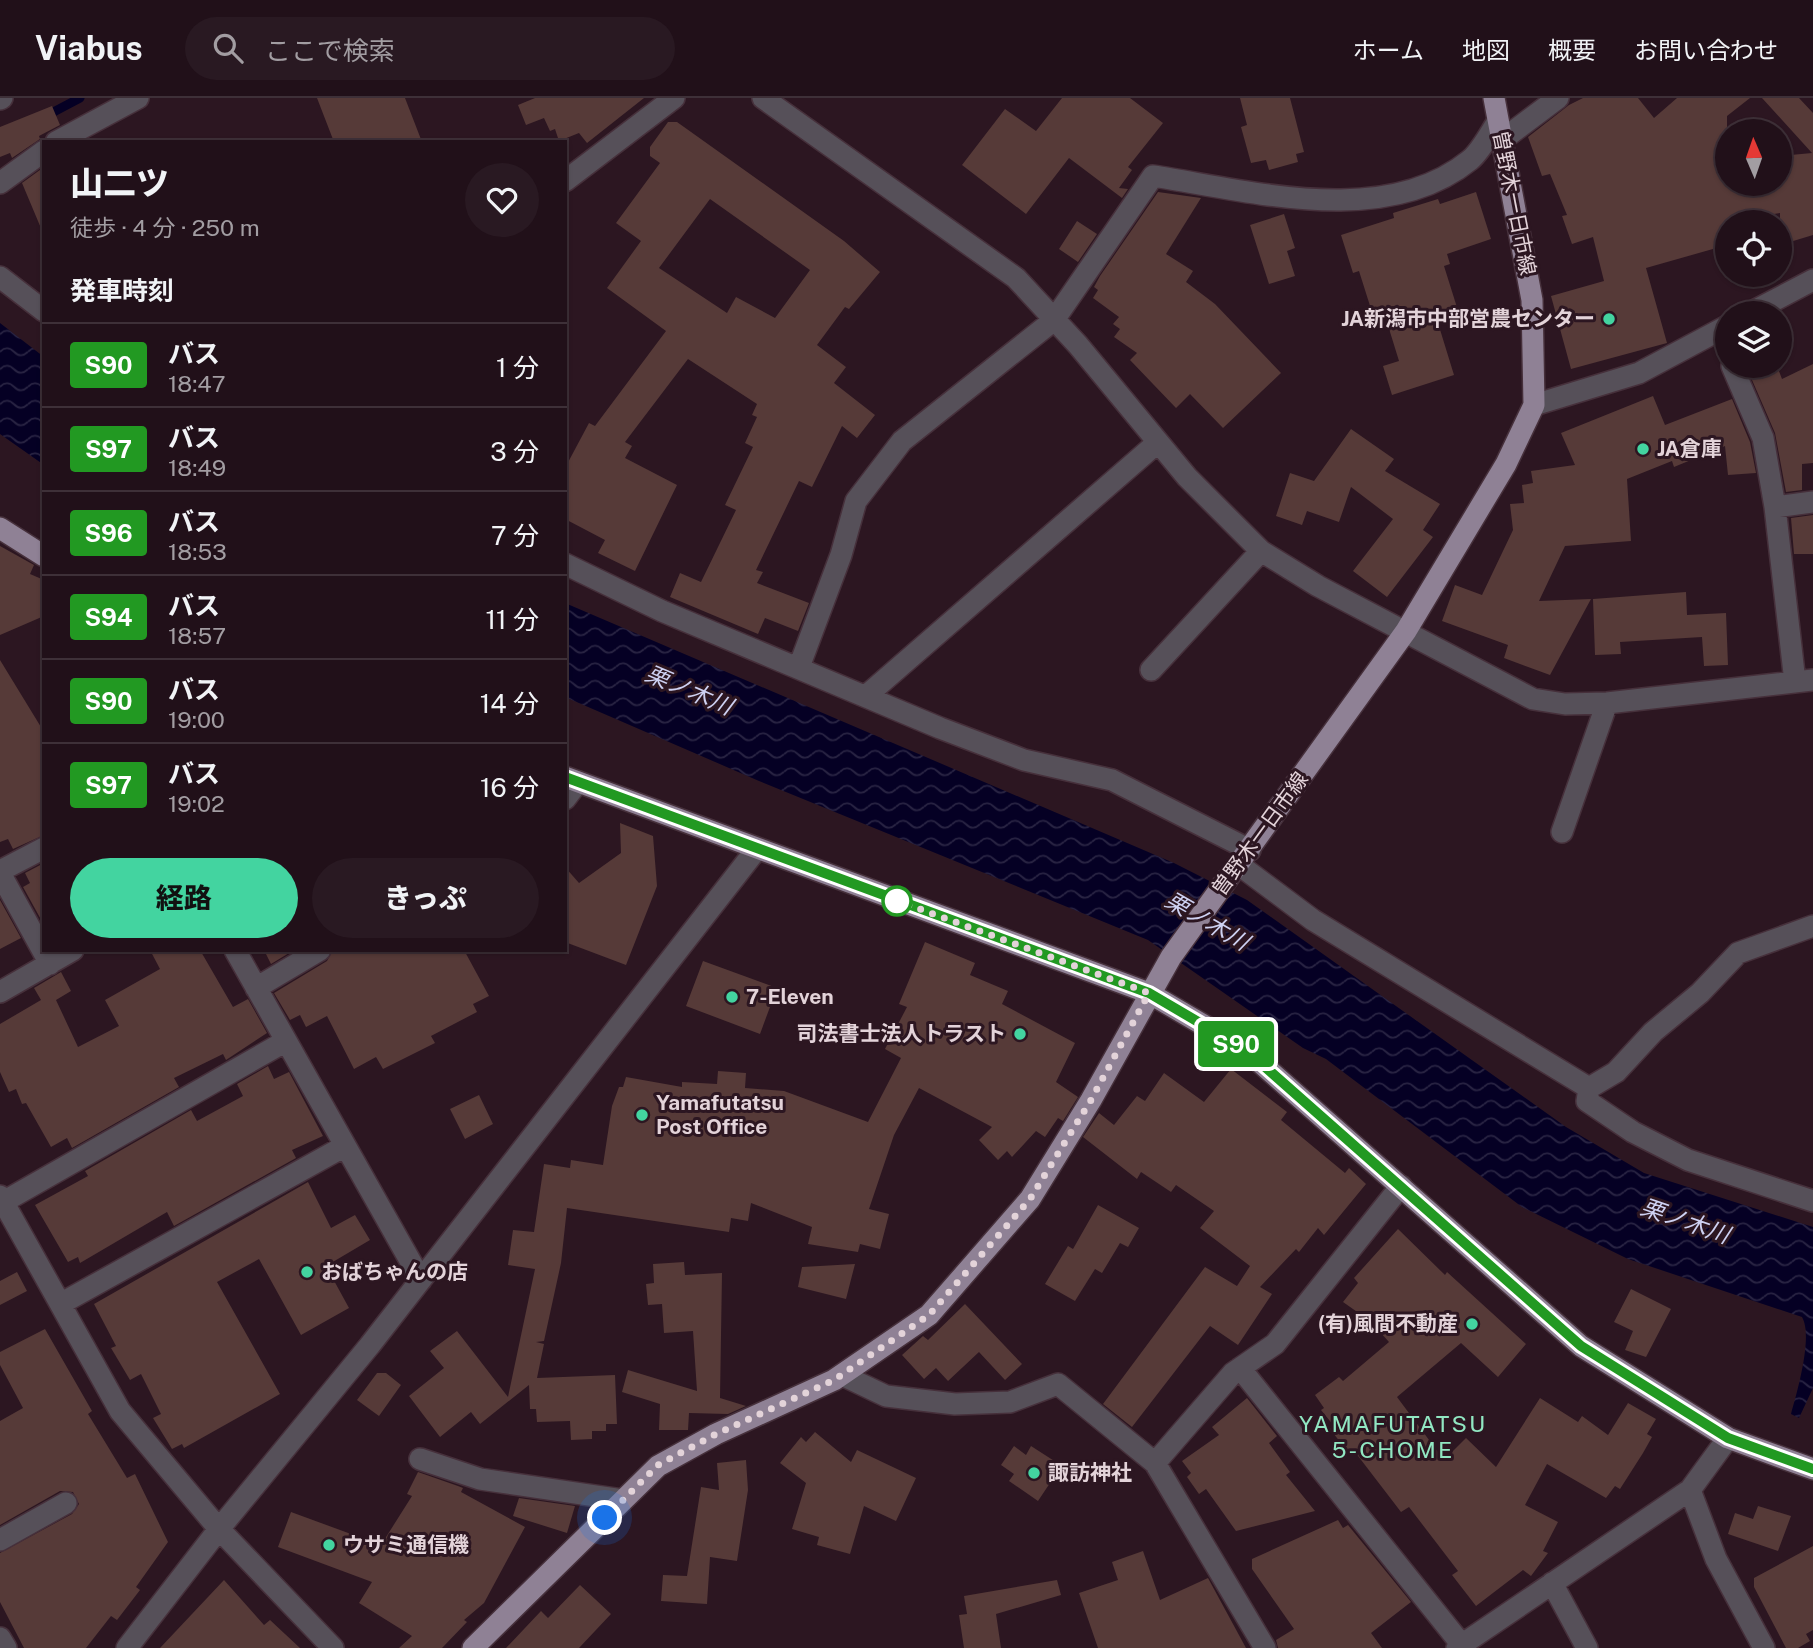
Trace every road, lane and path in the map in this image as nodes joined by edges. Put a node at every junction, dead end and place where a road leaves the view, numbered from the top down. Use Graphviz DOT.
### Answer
graph roads {
  1 [pos="138,98"];
  2 [pos="674,98"];
  3 [pos="763,98"];
  4 [pos="1494,98"];
  5 [pos="1558,98"];
  6 [pos="1500,131"];
  7 [pos="60,140"];
  8 [pos="42,152"];
  9 [pos="567,179"];
  10 [pos="0,183"];
  11 [pos="0,277"];
  12 [pos="1813,280"];
  13 [pos="1773,301"];
  14 [pos="42,309"];
  15 [pos="1054,320"];
  16 [pos="1715,332"];
  17 [pos="1737,378"];
  18 [pos="1534,405"];
  19 [pos="1157,443"];
  20 [pos="1813,502"];
  21 [pos="1775,507"];
  22 [pos="0,528"];
  23 [pos="1261,551"];
  24 [pos="42,555"];
  25 [pos="567,565"];
  26 [pos="1406,631"];
  27 [pos="799,667"];
  28 [pos="1151,670"];
  29 [pos="1804,681"];
  30 [pos="866,696"];
  31 [pos="1607,702"];
  32 [pos="569,786"];
  33 [pos="1562,832"];
  34 [pos="42,849"];
  35 [pos="756,850"];
  36 [pos="1238,865"];
  37 [pos="0,872"];
  38 [pos="1813,926"];
  39 [pos="42,949"];
  40 [pos="43,952"];
  41 [pos="70,952"];
  42 [pos="236,952"];
  43 [pos="317,952"];
  44 [pos="50,964"];
  45 [pos="256,988"];
  46 [pos="0,992"];
  47 [pos="1149,993"];
  48 [pos="286,1041"];
  49 [pos="1589,1088"];
  50 [pos="345,1146"];
  51 [pos="1401,1186"];
  52 [pos="2,1199"];
  53 [pos="1813,1201"];
  54 [pos="421,1280"];
  55 [pos="62,1303"];
  56 [pos="1240,1368"];
  57 [pos="842,1375"];
  58 [pos="1728,1438"];
  59 [pos="420,1459"];
  60 [pos="1155,1463"];
  61 [pos="1813,1469"];
  62 [pos="1690,1490"];
  63 [pos="623,1500"];
  64 [pos="66,1503"];
  65 [pos="219,1529"];
  66 [pos="0,1540"];
  67 [pos="1552,1583"];
  68 [pos="0,1638"];
  69 [pos="1459,1646"];
  70 [pos="6,1648"];
  71 [pos="127,1648"];
  72 [pos="333,1648"];
  73 [pos="473,1648"];
  74 [pos="1265,1648"];
  75 [pos="1587,1648"];
  76 [pos="1764,1648"];
  1 -- 7 [label="street"];
  2 -- 9 [label="street"];
  3 -- 15 [label="street"];
  4 -- 6 [label="main road, 曽野木一日市線"];
  5 -- 6 [label="street"];
  6 -- 15 [label="street"];
  6 -- 18 [label="main road, 曽野木一日市線"];
  8 -- 10 [label="street"];
  11 -- 14 [label="street"];
  12 -- 13 [label="street"];
  15 -- 19 [label="street"];
  15 -- 27 [label="street"];
  16 -- 18 [label="street"];
  17 -- 21 [label="street"];
  18 -- 26 [label="main road, 曽野木一日市線"];
  19 -- 23 [label="street"];
  19 -- 30 [label="street"];
  20 -- 21 [label="street"];
  21 -- 29 [label="street"];
  22 -- 24 [label="main road"];
  23 -- 26 [label="street"];
  23 -- 28 [label="street"];
  25 -- 27 [label="street"];
  26 -- 31 [label="street"];
  26 -- 36 [label="main road, 曽野木一日市線"];
  27 -- 30 [label="street"];
  29 -- 31 [label="street"];
  30 -- 36 [label="street"];
  31 -- 33 [label="street"];
  32 -- 35 [label="main road"];
  34 -- 37 [label="street"];
  35 -- 47 [label="main road"];
  35 -- 54 [label="street"];
  36 -- 47 [label="main road, 曽野木一日市線"];
  36 -- 49 [label="street"];
  37 -- 39 [label="street"];
  38 -- 49 [label="street"];
  40 -- 44 [label="street"];
  41 -- 44 [label="street"];
  42 -- 45 [label="street"];
  43 -- 45 [label="street"];
  44 -- 46 [label="street"];
  45 -- 48 [label="street"];
  47 -- 51 [label="main road"];
  47 -- 57 [label="main road, 曽野木一日市線"];
  48 -- 50 [label="street"];
  48 -- 52 [label="street"];
  49 -- 53 [label="street"];
  50 -- 54 [label="street"];
  50 -- 55 [label="street"];
  51 -- 56 [label="street"];
  51 -- 58 [label="main road"];
  52 -- 55 [label="street"];
  54 -- 65 [label="street"];
  55 -- 65 [label="street"];
  56 -- 60 [label="street"];
  56 -- 69 [label="street"];
  57 -- 60 [label="street"];
  57 -- 63 [label="main road, 曽野木一日市線"];
  58 -- 61 [label="main road"];
  58 -- 62 [label="street"];
  59 -- 63 [label="street"];
  60 -- 74 [label="street"];
  62 -- 67 [label="street"];
  62 -- 76 [label="street"];
  63 -- 73 [label="main road, 曽野木一日市線"];
  64 -- 66 [label="street"];
  65 -- 71 [label="street"];
  65 -- 72 [label="street"];
  67 -- 69 [label="street"];
  67 -- 75 [label="street"];
  68 -- 70 [label="street"];
}
